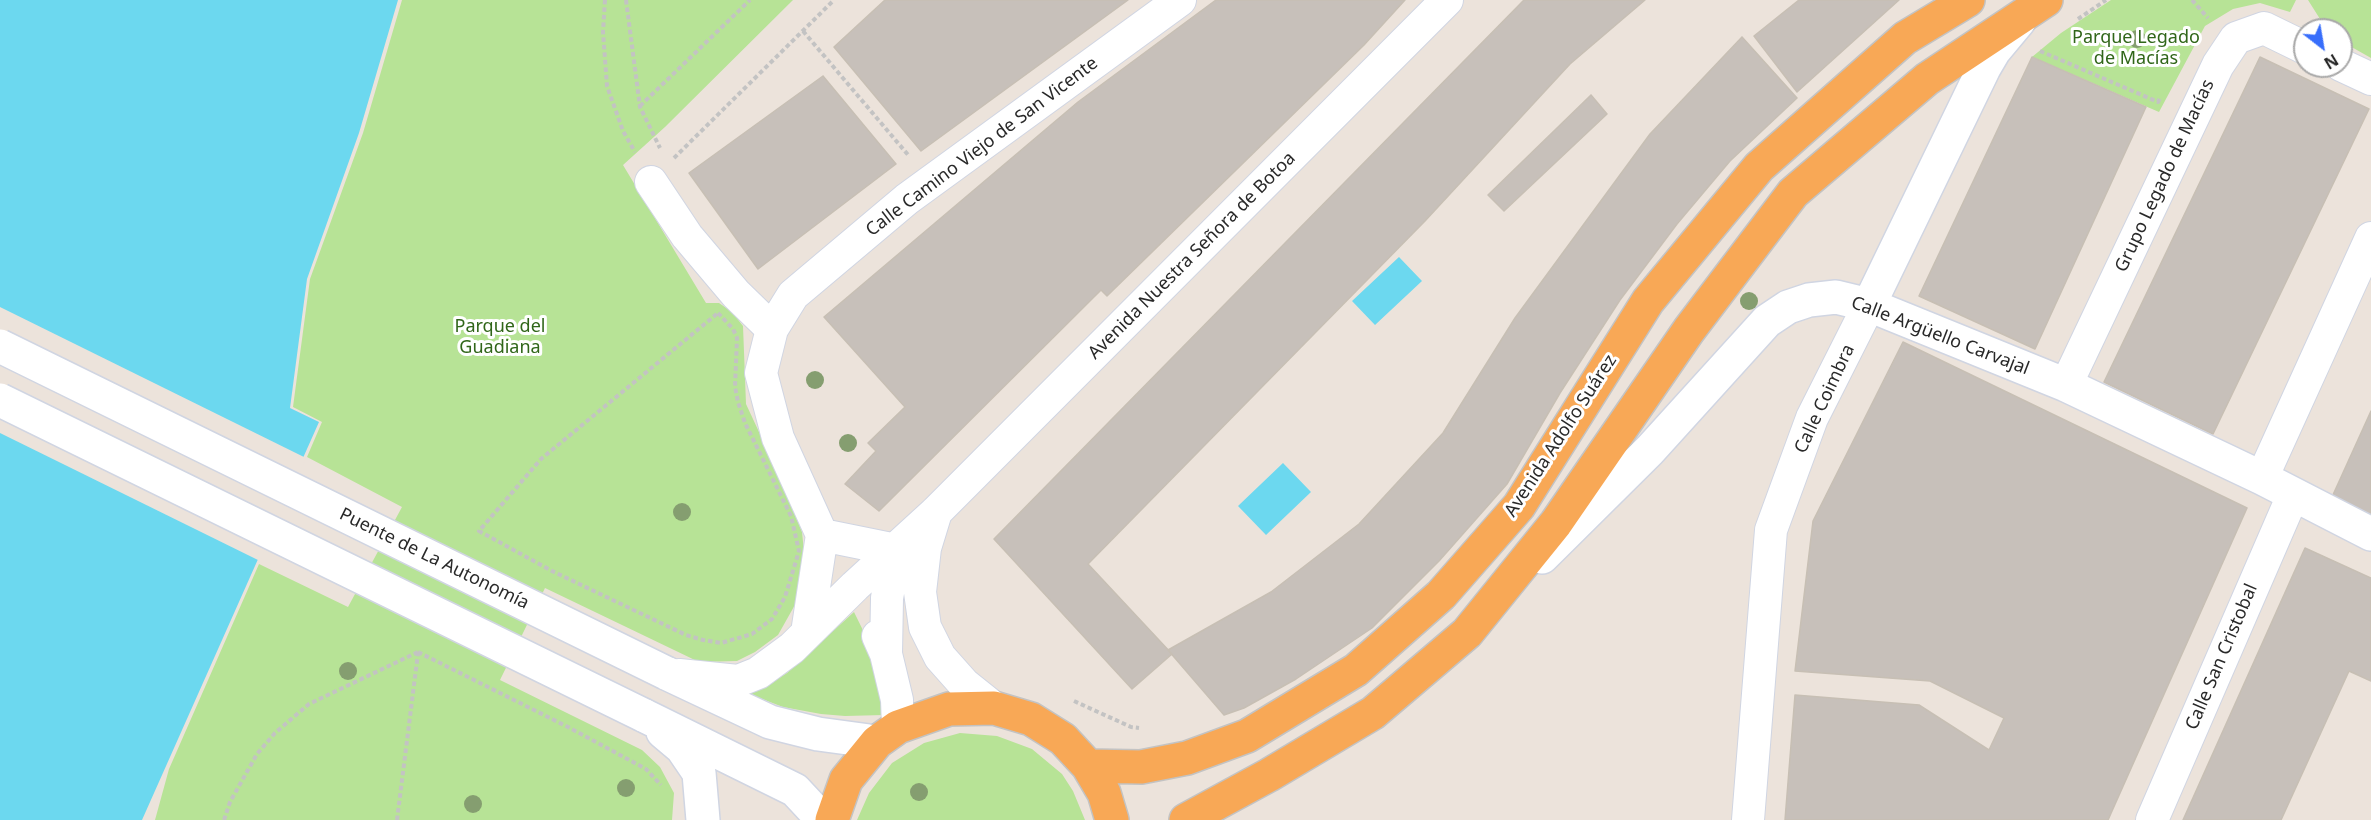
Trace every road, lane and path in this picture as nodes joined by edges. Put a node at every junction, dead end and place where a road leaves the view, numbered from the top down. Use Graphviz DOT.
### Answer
graph roads {
  1 [pos="605,0"];
  2 [pos="626,0"];
  3 [pos="750,0"];
  4 [pos="834,0"];
  5 [pos="1180,0"];
  6 [pos="1447,0"];
  7 [pos="1968,0"];
  8 [pos="2192,0"];
  9 [pos="2034,8"];
  10 [pos="2214,25"];
  11 [pos="803,31"];
  12 [pos="2293,42"];
  13 [pos="2031,47"];
  14 [pos="2353,71"];
  15 [pos="2371,79"];
  16 [pos="2162,93"];
  17 [pos="639,107"];
  18 [pos="659,174"];
  19 [pos="930,182"];
  20 [pos="2371,238"];
  21 [pos="1869,305"];
  22 [pos="772,329"];
  23 [pos="0,346"];
  24 [pos="2066,385"];
  25 [pos="0,400"];
  26 [pos="2262,478"];
  27 [pos="2293,495"];
  28 [pos="936,512"];
  29 [pos="2371,534"];
  30 [pos="810,543"];
  31 [pos="897,550"];
  32 [pos="855,586"];
  33 [pos="807,633"];
  34 [pos="1467,633"];
  35 [pos="418,652"];
  36 [pos="886,654"];
  37 [pos="666,673"];
  38 [pos="1073,700"];
  39 [pos="994,708"];
  40 [pos="644,716"];
  41 [pos="1140,729"];
  42 [pos="887,735"];
  43 [pos="1088,766"];
  44 [pos="664,788"];
  45 [pos="224,820"];
  46 [pos="397,820"];
  47 [pos="703,820"];
  48 [pos="823,820"];
  49 [pos="832,820"];
  50 [pos="1112,820"];
  51 [pos="1186,820"];
  52 [pos="1748,820"];
  53 [pos="2152,820"];
  1 -- 18 [label="path"];
  2 -- 17 [label="path"];
  3 -- 17 [label="path"];
  4 -- 11 [label="path"];
  5 -- 19 [label="street, Calle Camino Viejo de San Vicente"];
  6 -- 28 [label="street, Avenida Nuestra Señora de Botoa"];
  7 -- 43 [label="highway, Avenida Adolfo Suárez"];
  8 -- 10 [label="path"];
  9 -- 21 [label="main road, Calle Coimbra"];
  9 -- 34 [label="highway"];
  11 -- 18 [label="path"];
  11 -- 19 [label="path"];
  12 -- 24 [label="street, Grupo Legado de Macías"];
  13 -- 16 [label="path"];
  14 -- 15 [label="street"];
  17 -- 18 [label="path"];
  18 -- 22 [label="street"];
  19 -- 22 [label="street, Calle Camino Viejo de San Vicente"];
  20 -- 26 [label="street"];
  21 -- 24 [label="main road, Calle Argüello Carvajal"];
  21 -- 34 [label="main road, Calle Argüello Carvajal"];
  21 -- 52 [label="street, Calle Coimbra"];
  22 -- 30 [label="street, Calle Camino Viejo de San Vicente"];
  23 -- 37 [label="main road, Puente de La Autonomía, bridge"];
  24 -- 26 [label="main road, Calle Argüello Carvajal"];
  25 -- 40 [label="main road, bridge"];
  26 -- 27 [label="main road, Calle Argüello Carvajal"];
  27 -- 29 [label="main road, Calle Argüello Carvajal"];
  27 -- 53 [label="street, Calle San Cristobal"];
  28 -- 31 [label="street, Avenida Nuestra Señora de Botoa"];
  28 -- 39 [label="street, Avenida Nuestra Señora de Botoa"];
  30 -- 30 [label="path"];
  30 -- 31 [label="street"];
  30 -- 33 [label="street"];
  31 -- 32 [label="street, Avenida Nuestra Señora de Botoa"];
  31 -- 36 [label="street"];
  32 -- 33 [label="street, Avenida Nuestra Señora de Botoa"];
  32 -- 36 [label="street"];
  33 -- 37 [label="street, Avenida Nuestra Señora de Botoa"];
  34 -- 51 [label="highway"];
  35 -- 44 [label="path"];
  35 -- 45 [label="path"];
  35 -- 46 [label="path"];
  36 -- 42 [label="street"];
  37 -- 42 [label="main road, Puente de La Autonomía"];
  38 -- 41 [label="path"];
  39 -- 42 [label="highway"];
  39 -- 43 [label="highway"];
  40 -- 47 [label="main road"];
  40 -- 48 [label="main road"];
  42 -- 49 [label="highway"];
  43 -- 50 [label="highway"];
}
